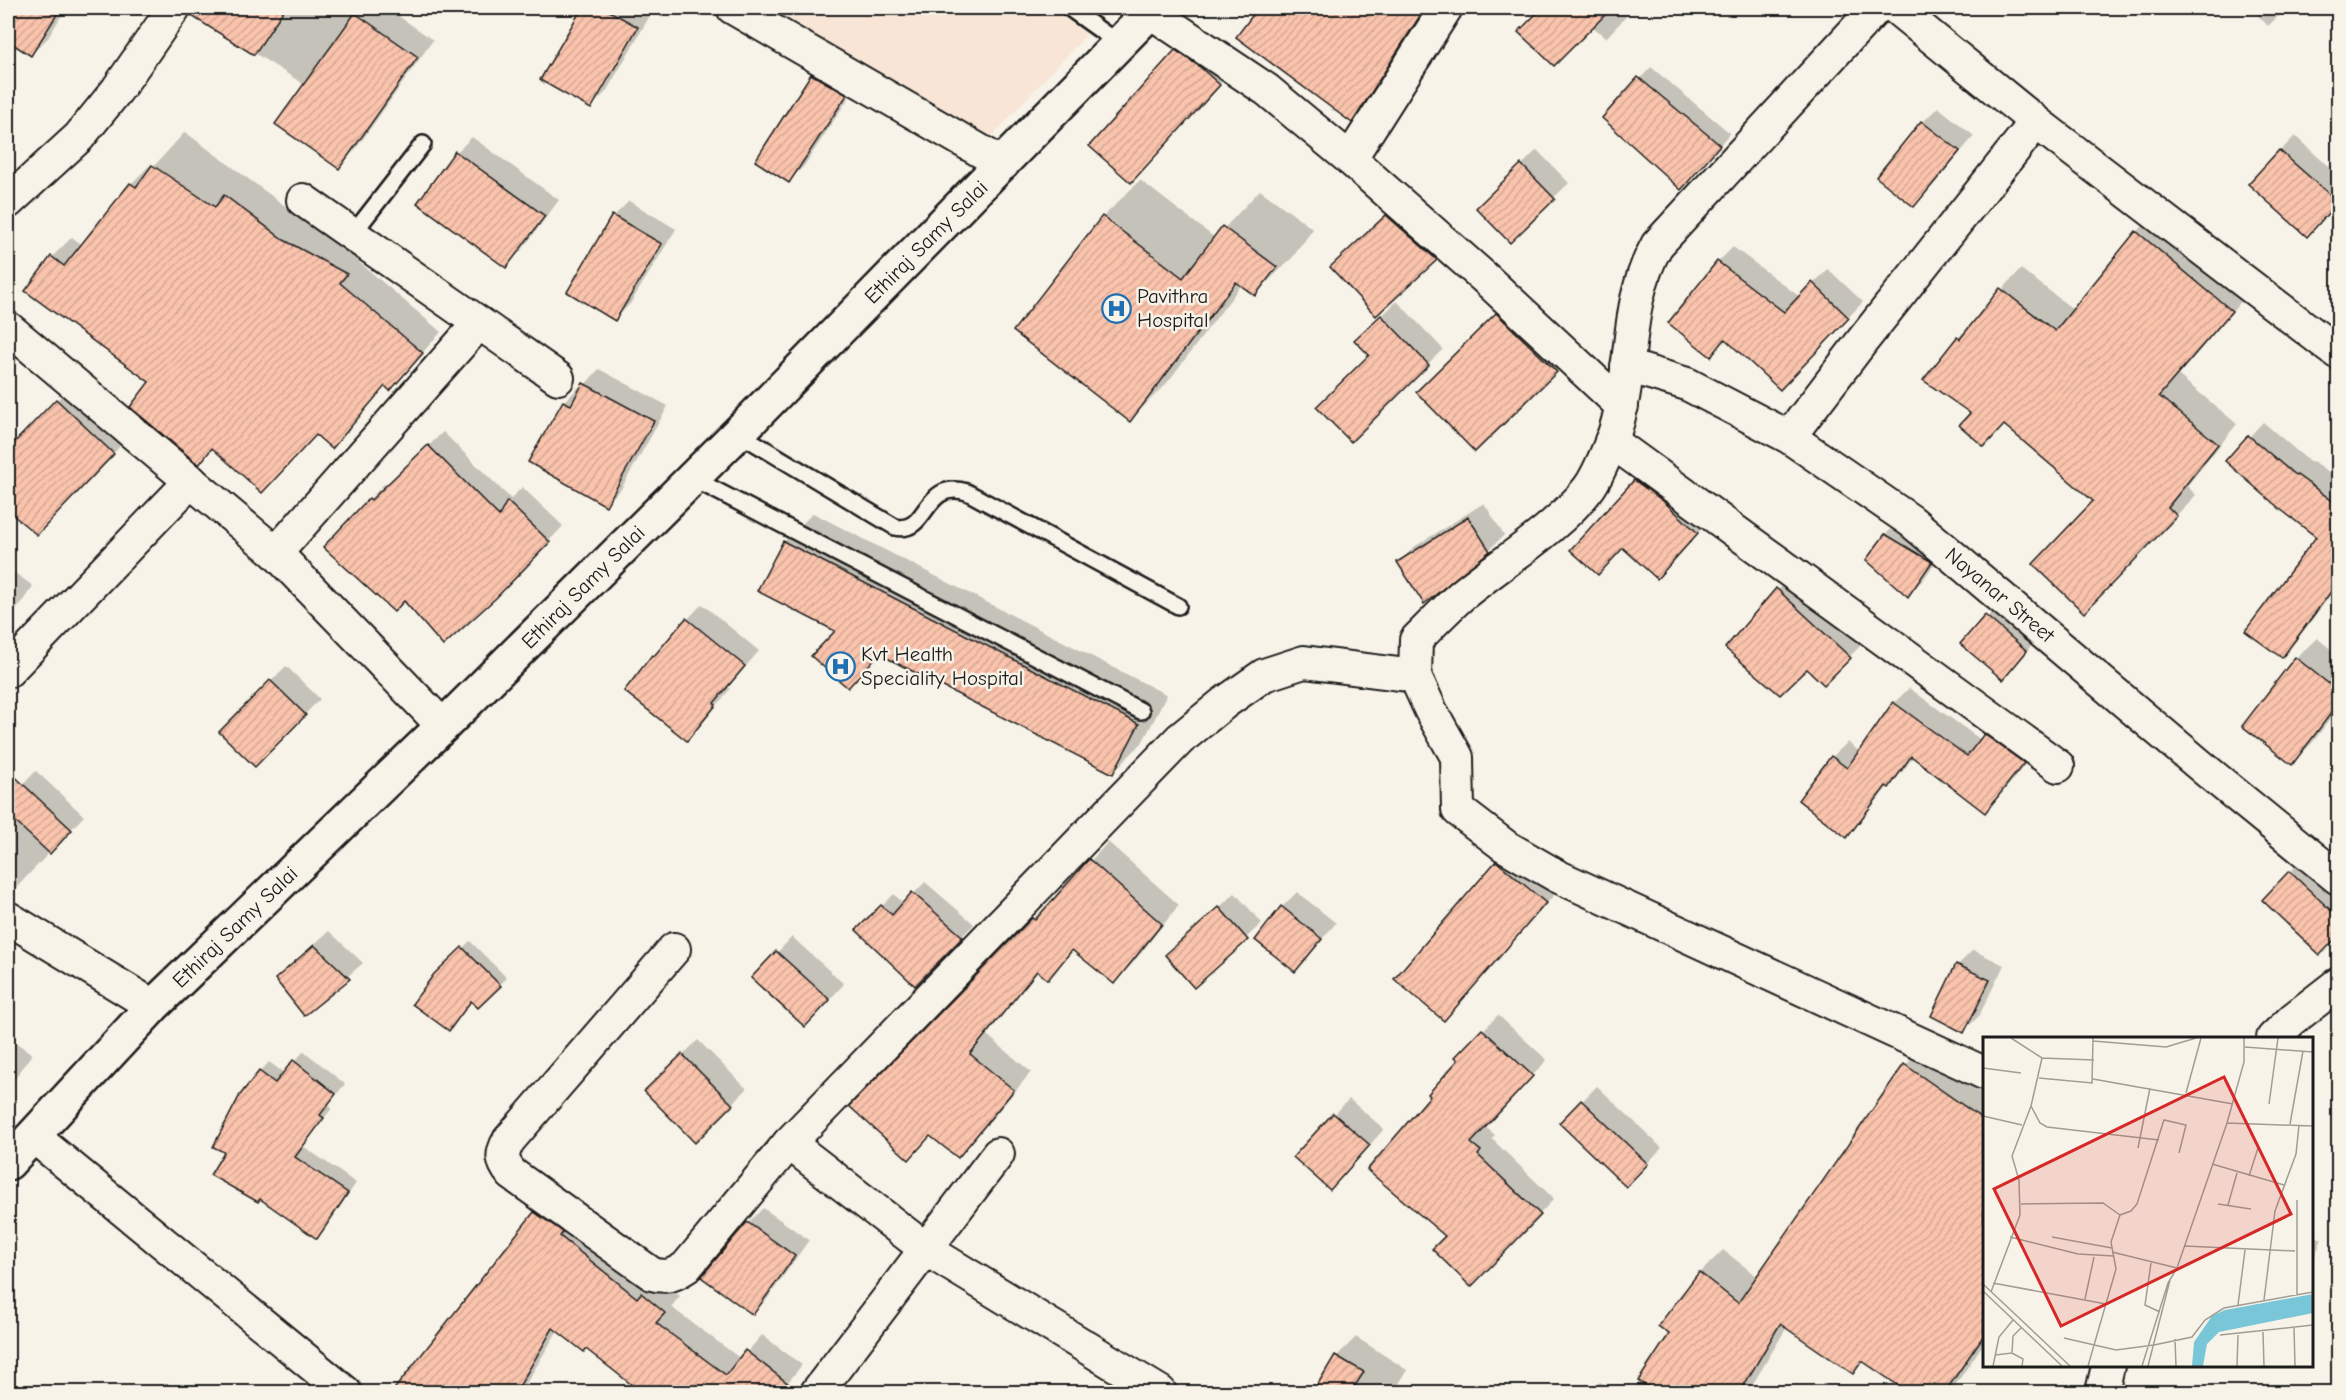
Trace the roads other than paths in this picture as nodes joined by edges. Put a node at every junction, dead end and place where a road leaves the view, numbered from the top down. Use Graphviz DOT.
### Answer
graph roads {
  1 [pos="174,8"];
  2 [pos="733,8"];
  3 [pos="1069,8"];
  4 [pos="1446,8"];
  5 [pos="1876,8"];
  6 [pos="1896,8"];
  7 [pos="1152,9"];
  8 [pos="1119,43"];
  9 [pos="2036,122"];
  10 [pos="423,144"];
  11 [pos="1350,159"];
  12 [pos="1003,164"];
  13 [pos="303,200"];
  14 [pos="8,202"];
  15 [pos="352,235"];
  16 [pos="478,323"];
  17 [pos="8,328"];
  18 [pos="2338,353"];
  19 [pos="1627,366"];
  20 [pos="558,378"];
  21 [pos="1622,406"];
  22 [pos="738,433"];
  23 [pos="1789,437"];
  24 [pos="1611,441"];
  25 [pos="692,478"];
  26 [pos="191,481"];
  27 [pos="276,553"];
  28 [pos="1178,606"];
  29 [pos="8,671"];
  30 [pos="1415,676"];
  31 [pos="1141,711"];
  32 [pos="443,726"];
  33 [pos="2058,766"];
  34 [pos="2338,878"];
  35 [pos="8,918"];
  36 [pos="674,949"];
  37 [pos="2338,984"];
  38 [pos="153,1006"];
  39 [pos="2274,1037"];
  40 [pos="1983,1073"];
  41 [pos="33,1136"];
  42 [pos="789,1143"];
  43 [pos="998,1154"];
  44 [pos="8,1163"];
  45 [pos="927,1250"];
  46 [pos="2108,1367"];
  47 [pos="345,1392"];
  48 [pos="817,1392"];
  49 [pos="1160,1392"];
  50 [pos="2102,1392"];
  1 -- 14 [label="street"];
  2 -- 12 [label="street"];
  3 -- 8 [label="lane"];
  4 -- 11 [label="street"];
  5 -- 19 [label="street"];
  6 -- 9 [label="street"];
  7 -- 8 [label="main road, Ethiraj Samy Salai"];
  7 -- 11 [label="street"];
  8 -- 12 [label="main road, Ethiraj Samy Salai"];
  9 -- 18 [label="street"];
  9 -- 23 [label="street"];
  10 -- 15 [label="lane"];
  11 -- 21 [label="street"];
  12 -- 22 [label="main road, Ethiraj Samy Salai"];
  13 -- 15 [label="street"];
  15 -- 16 [label="street"];
  16 -- 20 [label="street"];
  16 -- 27 [label="street"];
  17 -- 26 [label="street"];
  19 -- 21 [label="street"];
  19 -- 23 [label="street, Nayanar Street"];
  21 -- 24 [label="street"];
  22 -- 25 [label="main road, Ethiraj Samy Salai"];
  22 -- 28 [label="lane"];
  23 -- 34 [label="street, Nayanar Street"];
  24 -- 30 [label="street"];
  24 -- 33 [label="street"];
  25 -- 31 [label="lane"];
  25 -- 32 [label="main road, Ethiraj Samy Salai"];
  26 -- 27 [label="street"];
  26 -- 29 [label="street"];
  27 -- 32 [label="street"];
  30 -- 40 [label="street"];
  30 -- 42 [label="street"];
  32 -- 38 [label="main road, Ethiraj Samy Salai"];
  35 -- 38 [label="street"];
  36 -- 42 [label="street"];
  37 -- 39 [label="street"];
  38 -- 41 [label="main road, Ethiraj Samy Salai"];
  41 -- 44 [label="main road, Ethiraj Samy Salai"];
  41 -- 47 [label="street"];
  42 -- 45 [label="street"];
  43 -- 45 [label="street"];
  45 -- 48 [label="street"];
  45 -- 49 [label="street"];
  46 -- 50 [label="street"];
}
